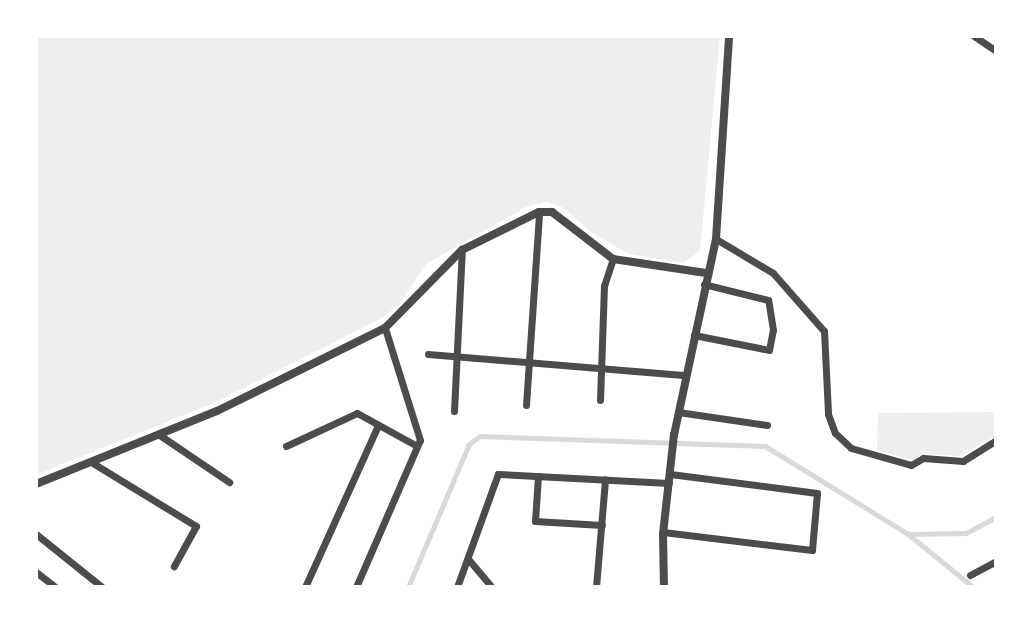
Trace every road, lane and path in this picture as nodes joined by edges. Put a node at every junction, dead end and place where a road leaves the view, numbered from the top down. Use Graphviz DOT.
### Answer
graph roads {
  1 [pos="729,36"];
  2 [pos="974,36"];
  3 [pos="996,51"];
  4 [pos="539,212"];
  5 [pos="716,239"];
  6 [pos="462,250"];
  7 [pos="613,259"];
  8 [pos="706,273"];
  9 [pos="704,284"];
  10 [pos="385,328"];
  11 [pos="694,335"];
  12 [pos="428,354"];
  13 [pos="458,356"];
  14 [pos="529,362"];
  15 [pos="602,368"];
  16 [pos="686,375"];
  17 [pos="600,400"];
  18 [pos="526,405"];
  19 [pos="454,411"];
  20 [pos="678,412"];
  21 [pos="378,425"];
  22 [pos="767,425"];
  23 [pos="158,434"];
  24 [pos="996,440"];
  25 [pos="286,446"];
  26 [pos="417,446"];
  27 [pos="91,462"];
  28 [pos="538,476"];
  29 [pos="669,478"];
  30 [pos="605,479"];
  31 [pos="229,482"];
  32 [pos="36,484"];
  33 [pos="602,525"];
  34 [pos="663,532"];
  35 [pos="36,534"];
  36 [pos="469,560"];
  37 [pos="996,561"];
  38 [pos="174,566"];
  39 [pos="36,572"];
  40 [pos="970,575"];
  41 [pos="55,587"];
  42 [pos="102,587"];
  43 [pos="305,587"];
  44 [pos="356,587"];
  45 [pos="457,587"];
  46 [pos="492,587"];
  47 [pos="596,587"];
  48 [pos="664,587"];
  1 -- 5 [label="street"];
  2 -- 3 [label="street"];
  4 -- 6 [label="street"];
  4 -- 7 [label="street"];
  4 -- 14 [label="street"];
  5 -- 8 [label="street"];
  5 -- 24 [label="street"];
  6 -- 10 [label="street"];
  6 -- 13 [label="street"];
  7 -- 8 [label="street"];
  7 -- 15 [label="street"];
  8 -- 9 [label="street"];
  9 -- 11 [label="street"];
  9 -- 11 [label="street"];
  10 -- 23 [label="street"];
  10 -- 26 [label="street"];
  11 -- 16 [label="street"];
  12 -- 13 [label="street"];
  13 -- 14 [label="street"];
  13 -- 19 [label="street"];
  14 -- 15 [label="street"];
  14 -- 18 [label="street"];
  15 -- 16 [label="street"];
  15 -- 17 [label="street"];
  16 -- 20 [label="street"];
  20 -- 22 [label="street"];
  20 -- 29 [label="street"];
  21 -- 25 [label="street"];
  21 -- 26 [label="street"];
  21 -- 43 [label="street"];
  23 -- 27 [label="street"];
  23 -- 31 [label="street"];
  26 -- 44 [label="street"];
  27 -- 32 [label="street"];
  27 -- 38 [label="street"];
  28 -- 30 [label="street"];
  28 -- 33 [label="street"];
  28 -- 36 [label="street"];
  29 -- 30 [label="street"];
  29 -- 34 [label="street"];
  29 -- 34 [label="street"];
  30 -- 33 [label="street"];
  33 -- 47 [label="street"];
  34 -- 48 [label="street"];
  35 -- 42 [label="street"];
  36 -- 45 [label="street"];
  36 -- 46 [label="street"];
  37 -- 40 [label="street"];
  39 -- 41 [label="street"];
}
